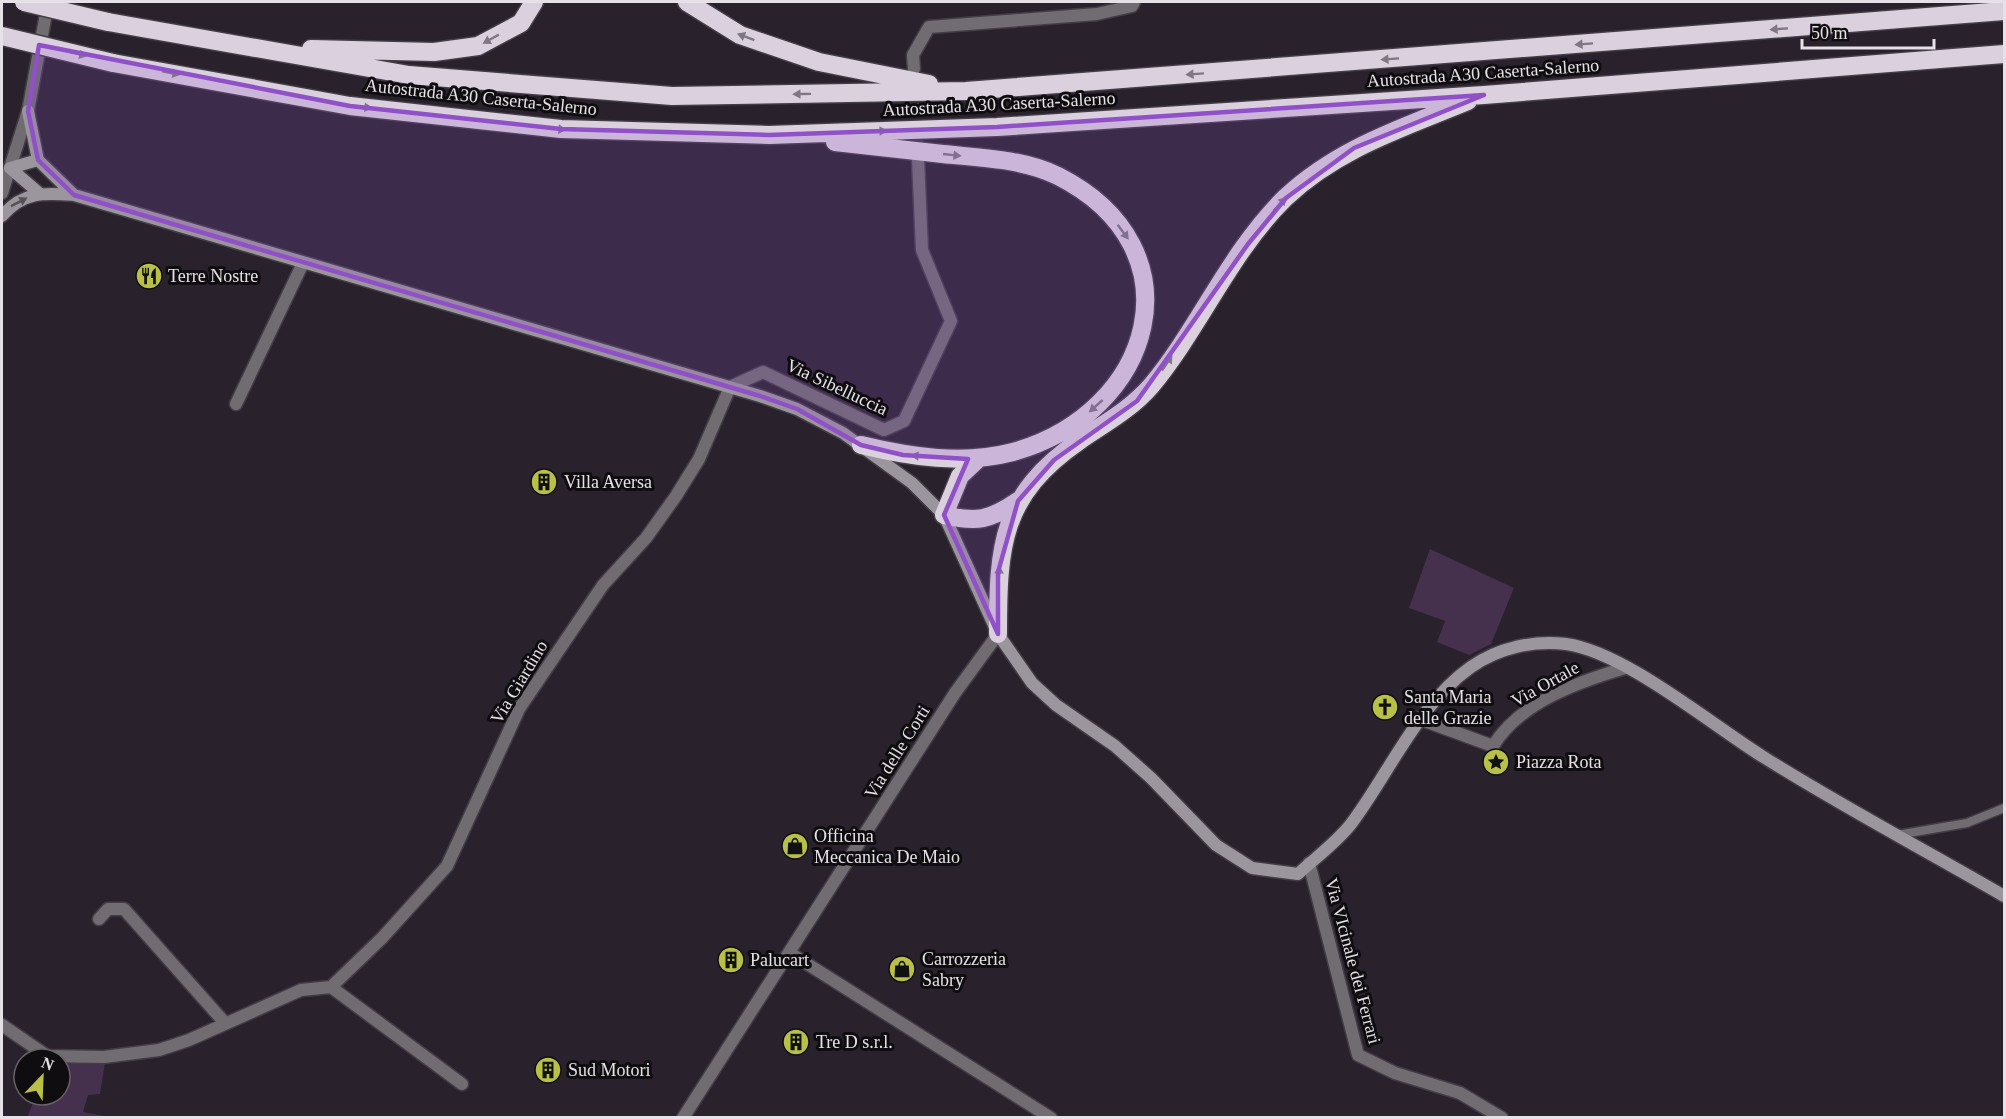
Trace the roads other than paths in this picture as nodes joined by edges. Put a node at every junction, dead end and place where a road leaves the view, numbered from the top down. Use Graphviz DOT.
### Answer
graph roads {
  1 [pos="24,2"];
  2 [pos="48,2"];
  3 [pos="534,2"];
  4 [pos="687,2"];
  5 [pos="1134,2"];
  6 [pos="2004,11"];
  7 [pos="2,36"];
  8 [pos="250,47"];
  9 [pos="2004,54"];
  10 [pos="914,69"];
  11 [pos="966,91"];
  12 [pos="1484,95"];
  13 [pos="28,111"];
  14 [pos="769,135"];
  15 [pos="918,159"];
  16 [pos="38,160"];
  17 [pos="10,168"];
  18 [pos="2,193"];
  19 [pos="39,193"];
  20 [pos="74,195"];
  21 [pos="2,216"];
  22 [pos="303,263"];
  23 [pos="730,387"];
  24 [pos="236,404"];
  25 [pos="861,445"];
  26 [pos="978,459"];
  27 [pos="1018,501"];
  28 [pos="944,515"];
  29 [pos="999,634"];
  30 [pos="1625,668"];
  31 [pos="1422,720"];
  32 [pos="2004,808"];
  33 [pos="1898,835"];
  34 [pos="1309,863"];
  35 [pos="2004,896"];
  36 [pos="99,919"];
  37 [pos="790,953"];
  38 [pos="331,987"];
  39 [pos="225,1023"];
  40 [pos="2,1025"];
  41 [pos="462,1084"];
  42 [pos="683,1118"];
  43 [pos="1051,1118"];
  44 [pos="1502,1118"];
  1 -- 8 [label="highway, Autostrada A30 Caserta-Salerno, bridge"];
  2 -- 13 [label="street"];
  3 -- 8 [label="highway, one-way"];
  11 -- 4 [label="highway, one-way"];
  5 -- 10 [label="street"];
  6 -- 11 [label="highway, Autostrada A30 Caserta-Salerno, one-way"];
  7 -- 14 [label="highway, Autostrada A30 Caserta-Salerno, one-way, bridge"];
  11 -- 8 [label="highway, Autostrada A30 Caserta-Salerno, one-way"];
  9 -- 12 [label="highway, Autostrada A30 Caserta-Salerno"];
  14 -- 12 [label="highway, Autostrada A30 Caserta-Salerno, one-way"];
  27 -- 12 [label="highway, one-way"];
  13 -- 16 [label="street"];
  13 -- 17 [label="street"];
  14 -- 26 [label="highway, one-way"];
  15 -- 23 [label="street, Via Sibelluccia"];
  16 -- 17 [label="street"];
  16 -- 20 [label="street"];
  17 -- 18 [label="street"];
  17 -- 19 [label="street"];
  19 -- 20 [label="street"];
  21 -- 19 [label="street, one-way"];
  20 -- 22 [label="street"];
  22 -- 23 [label="street"];
  22 -- 24 [label="street"];
  23 -- 25 [label="street"];
  23 -- 38 [label="street, Via Giardino"];
  26 -- 25 [label="highway, one-way"];
  25 -- 28 [label="street"];
  26 -- 28 [label="highway"];
  27 -- 28 [label="highway"];
  29 -- 27 [label="highway, one-way"];
  28 -- 29 [label="street"];
  29 -- 34 [label="street"];
  29 -- 37 [label="street, Via delle Corti"];
  30 -- 31 [label="street, Via Ortale"];
  30 -- 31 [label="street"];
  30 -- 33 [label="street"];
  31 -- 34 [label="street"];
  32 -- 33 [label="lane"];
  33 -- 35 [label="street"];
  34 -- 44 [label="street, Via VIcinale dei Ferrari"];
  36 -- 39 [label="street"];
  37 -- 42 [label="street, Via delle Corti"];
  37 -- 43 [label="street"];
  38 -- 39 [label="street"];
  38 -- 41 [label="street"];
  39 -- 40 [label="street"];
}
